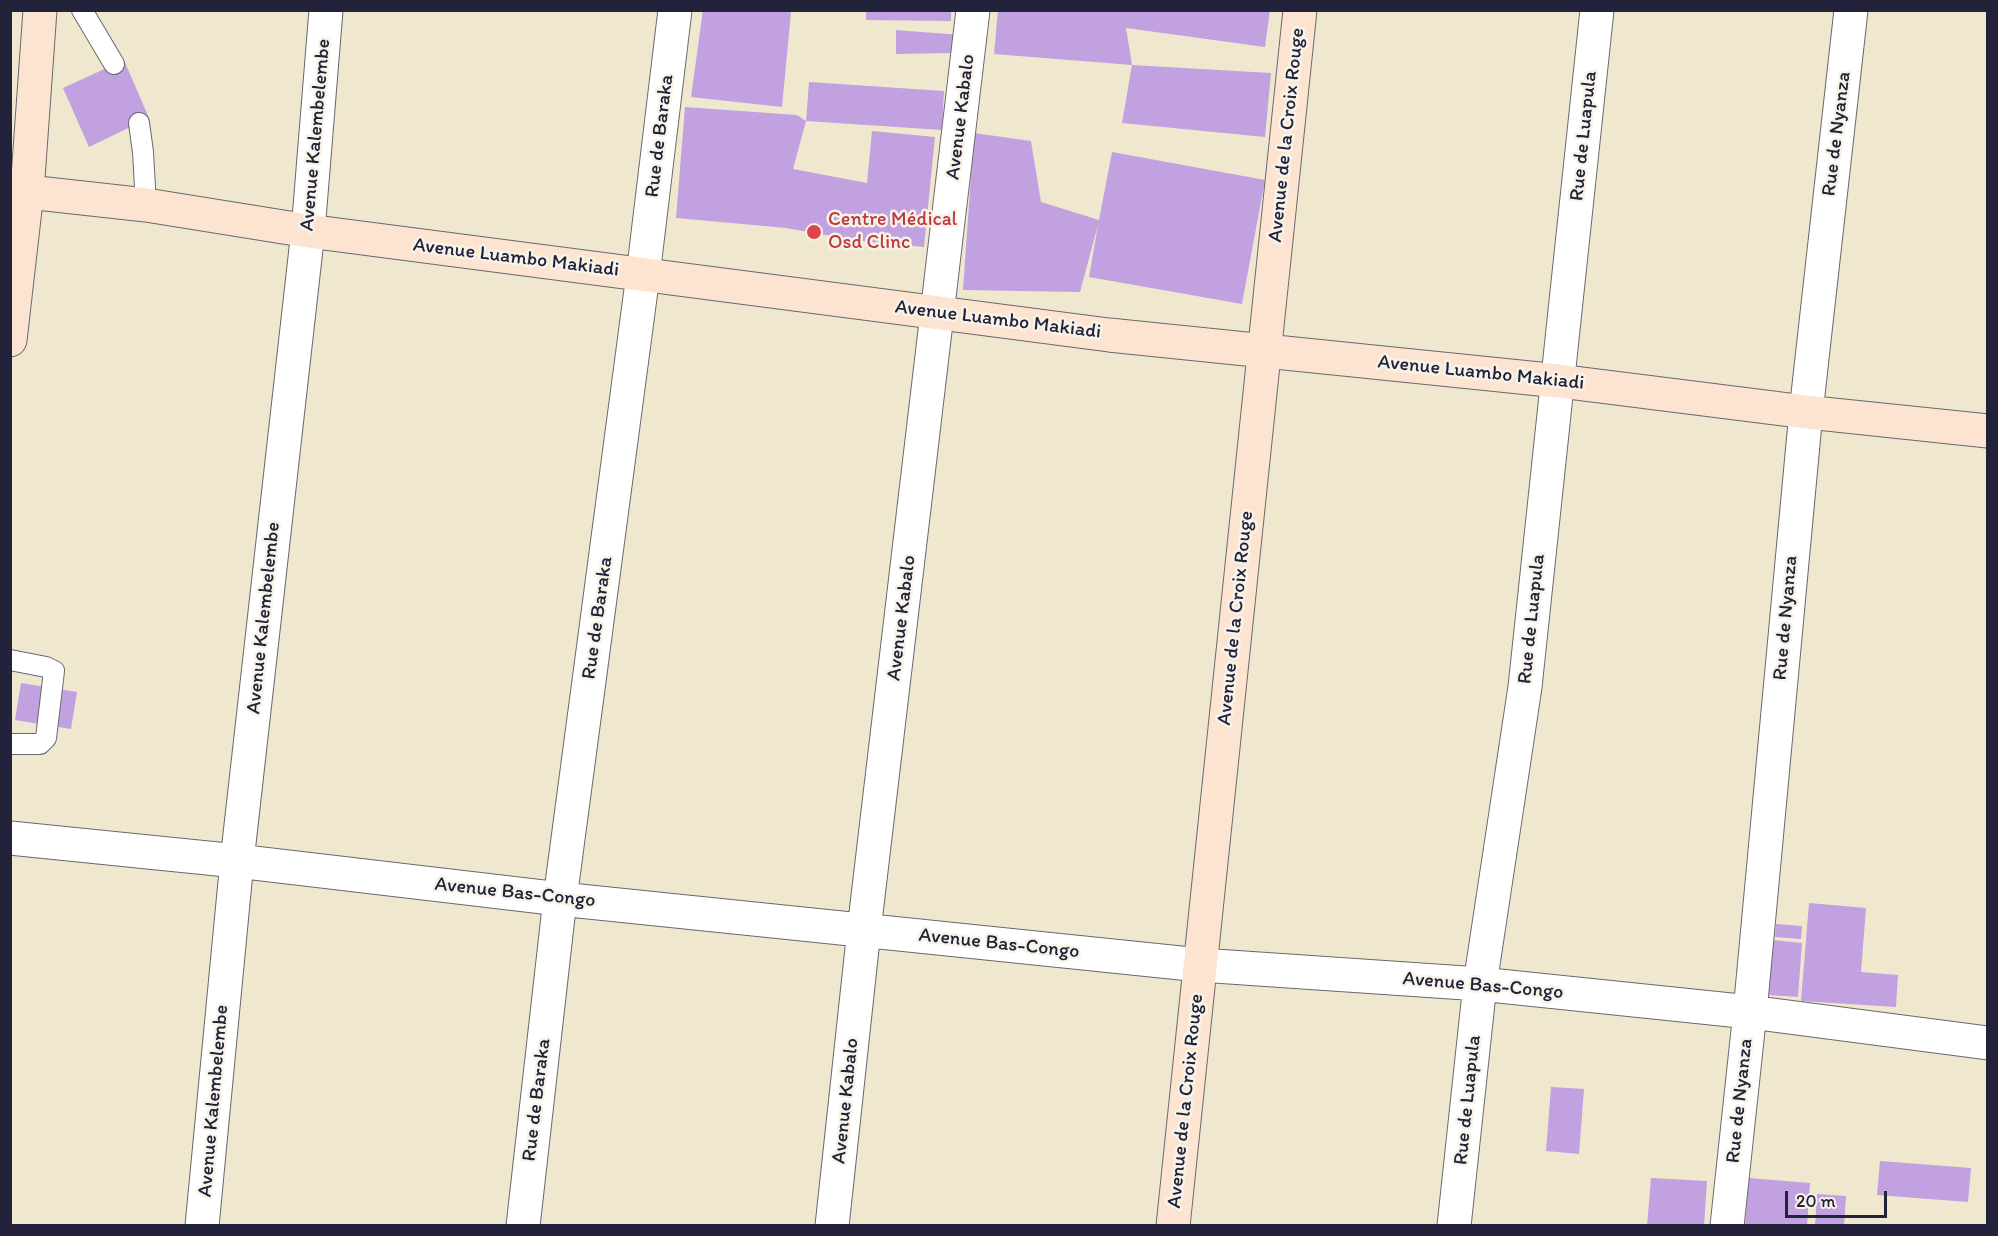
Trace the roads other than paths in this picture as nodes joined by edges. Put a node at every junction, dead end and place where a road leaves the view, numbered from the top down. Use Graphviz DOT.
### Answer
graph roads {
  1 [pos="40,10"];
  2 [pos="82,10"];
  3 [pos="326,10"];
  4 [pos="675,10"];
  5 [pos="973,10"];
  6 [pos="1300,10"];
  7 [pos="1597,10"];
  8 [pos="1851,10"];
  9 [pos="114,64"];
  10 [pos="139,123"];
  11 [pos="19,191"];
  12 [pos="146,205"];
  13 [pos="308,231"];
  14 [pos="643,275"];
  15 [pos="939,313"];
  16 [pos="10,340"];
  17 [pos="1263,352"];
  18 [pos="1558,381"];
  19 [pos="1806,412"];
  20 [pos="1988,431"];
  21 [pos="10,660"];
  22 [pos="10,744"];
  23 [pos="10,838"];
  24 [pos="237,861"];
  25 [pos="560,899"];
  26 [pos="864,930"];
  27 [pos="1200,965"];
  28 [pos="1480,984"];
  29 [pos="1750,1012"];
  30 [pos="1988,1042"];
  31 [pos="202,1226"];
  32 [pos="523,1226"];
  33 [pos="832,1226"];
  34 [pos="1173,1226"];
  35 [pos="1454,1226"];
  36 [pos="1727,1226"];
  1 -- 11 [label="main road"];
  2 -- 9 [label="lane"];
  3 -- 13 [label="street, Avenue Kalembelembe"];
  4 -- 14 [label="street, Rue de Baraka"];
  5 -- 15 [label="street, Avenue Kabalo"];
  6 -- 17 [label="main road, Avenue de la Croix Rouge"];
  7 -- 18 [label="street, Rue de Luapula"];
  8 -- 19 [label="street, Rue de Nyanza"];
  10 -- 12 [label="lane"];
  11 -- 12 [label="main road, Avenue Luambo Makiadi"];
  11 -- 16 [label="main road"];
  12 -- 13 [label="main road, Avenue Luambo Makiadi"];
  13 -- 14 [label="main road, Avenue Luambo Makiadi"];
  13 -- 24 [label="street, Avenue Kalembelembe"];
  14 -- 15 [label="main road, Avenue Luambo Makiadi"];
  14 -- 25 [label="street, Rue de Baraka"];
  15 -- 17 [label="main road, Avenue Luambo Makiadi"];
  15 -- 26 [label="street, Avenue Kabalo"];
  17 -- 18 [label="main road, Avenue Luambo Makiadi"];
  17 -- 27 [label="main road, Avenue de la Croix Rouge"];
  18 -- 19 [label="main road, Avenue Luambo Makiadi"];
  18 -- 28 [label="street, Rue de Luapula"];
  19 -- 20 [label="main road, Avenue Luambo Makiadi"];
  19 -- 29 [label="street, Rue de Nyanza"];
  21 -- 22 [label="lane"];
  23 -- 24 [label="street, Avenue Bas-Congo"];
  24 -- 25 [label="street, Avenue Bas-Congo"];
  24 -- 31 [label="street, Avenue Kalembelembe"];
  25 -- 26 [label="street, Avenue Bas-Congo"];
  25 -- 32 [label="street, Rue de Baraka"];
  26 -- 27 [label="street, Avenue Bas-Congo"];
  26 -- 33 [label="street, Avenue Kabalo"];
  27 -- 28 [label="street, Avenue Bas-Congo"];
  27 -- 34 [label="main road, Avenue de la Croix Rouge"];
  28 -- 29 [label="street, Avenue Bas-Congo"];
  28 -- 35 [label="street, Rue de Luapula"];
  29 -- 30 [label="street, Avenue Bas-Congo"];
  29 -- 36 [label="street, Rue de Nyanza"];
}
